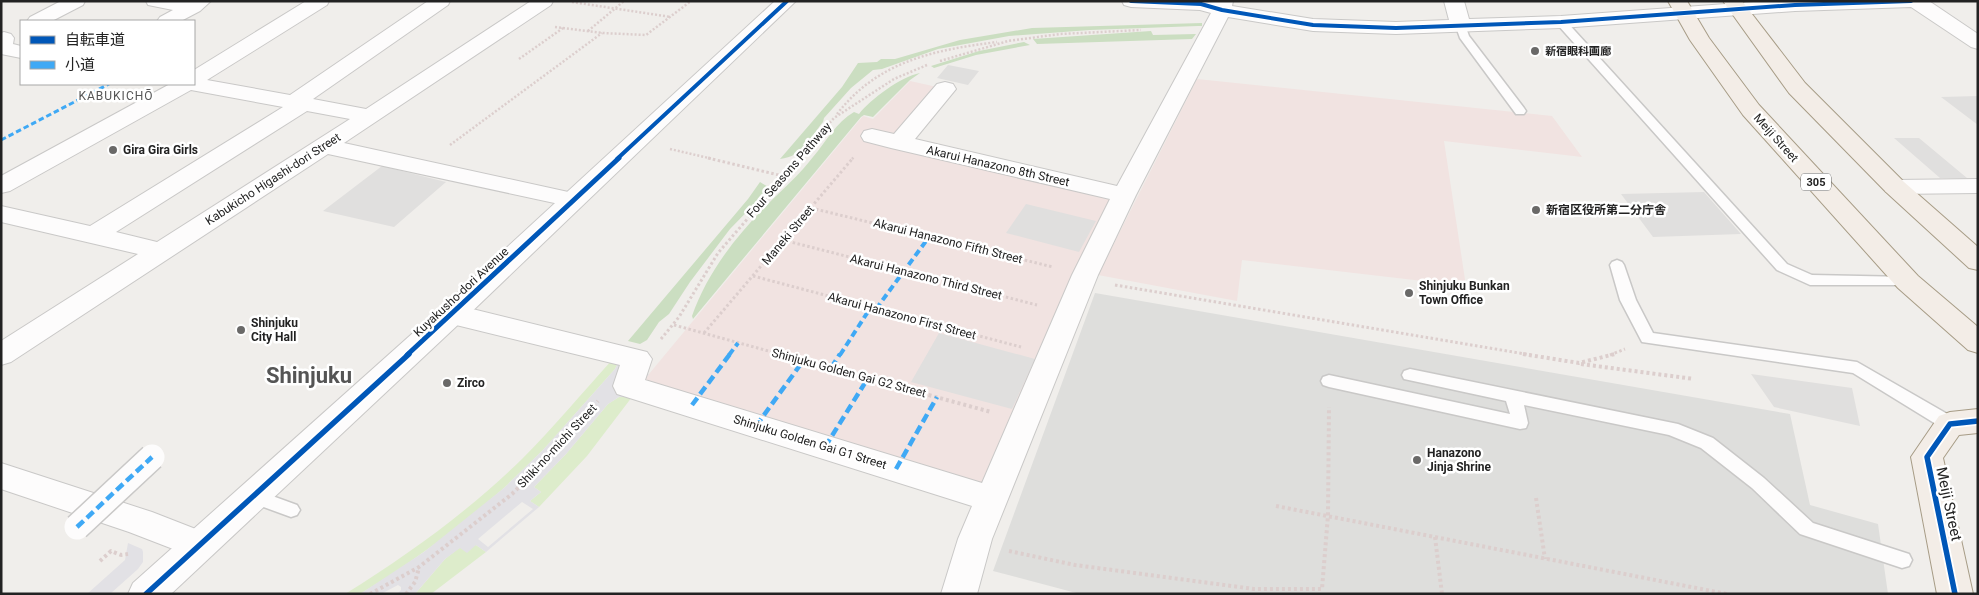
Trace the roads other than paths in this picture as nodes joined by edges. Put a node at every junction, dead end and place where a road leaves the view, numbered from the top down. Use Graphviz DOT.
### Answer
graph roads {
  1 [pos="76,1"];
  2 [pos="155,1"];
  3 [pos="320,1"];
  4 [pos="441,1"];
  5 [pos="544,1"];
  6 [pos="787,1"];
  7 [pos="1131,1"];
  8 [pos="1454,1"];
  9 [pos="1911,1"];
  10 [pos="1916,1"];
  11 [pos="1889,2"];
  12 [pos="197,4"];
  13 [pos="1222,5"];
  14 [pos="1735,6"];
  15 [pos="1681,8"];
  16 [pos="39,20"];
  17 [pos="169,20"];
  18 [pos="1561,22"];
  19 [pos="1460,24"];
  20 [pos="9,35"];
  21 [pos="1978,43"];
  22 [pos="20,52"];
  23 [pos="20,53"];
  24 [pos="1,63"];
  25 [pos="195,78"];
  26 [pos="195,84"];
  27 [pos="184,85"];
  28 [pos="945,89"];
  29 [pos="298,103"];
  30 [pos="1520,111"];
  31 [pos="370,116"];
  32 [pos="872,136"];
  33 [pos="899,143"];
  34 [pos="324,146"];
  35 [pos="1,186"];
  36 [pos="1978,186"];
  37 [pos="1895,187"];
  38 [pos="1124,195"];
  39 [pos="573,200"];
  40 [pos="1,214"];
  41 [pos="94,235"];
  42 [pos="161,251"];
  43 [pos="1978,262"];
  44 [pos="1617,265"];
  45 [pos="1908,282"];
  46 [pos="452,314"];
  47 [pos="1978,343"];
  48 [pos="1,355"];
  49 [pos="1410,375"];
  50 [pos="1329,381"];
  51 [pos="1514,398"];
  52 [pos="1964,422"];
  53 [pos="152,457"];
  54 [pos="1,476"];
  55 [pos="253,496"];
  56 [pos="992,499"];
  57 [pos="291,510"];
  58 [pos="77,527"];
  59 [pos="199,545"];
  60 [pos="1902,560"];
  61 [pos="146,594"];
  62 [pos="959,594"];
  63 [pos="1955,594"];
  1 -- 16 [label="street"];
  2 -- 12 [label="street"];
  3 -- 25 [label="street"];
  4 -- 29 [label="street"];
  5 -- 31 [label="street, Kabukicho Higashi-dori Street"];
  6 -- 39 [label="street, Kuyakusho-dori Avenue"];
  7 -- 13 [label="street"];
  8 -- 19 [label="street"];
  9 -- 11 [label="street"];
  10 -- 21 [label="street"];
  11 -- 14 [label="street"];
  12 -- 17 [label="street"];
  13 -- 19 [label="street"];
  13 -- 38 [label="street"];
  14 -- 15 [label="street"];
  14 -- 37 [label="main road"];
  15 -- 18 [label="street"];
  15 -- 45 [label="main road, Meiji Street / 305"];
  18 -- 19 [label="street"];
  18 -- 45 [label="lane"];
  19 -- 30 [label="lane"];
  20 -- 22 [label="street"];
  23 -- 24 [label="street"];
  26 -- 29 [label="street"];
  27 -- 35 [label="street"];
  28 -- 33 [label="street"];
  29 -- 31 [label="street"];
  29 -- 41 [label="street"];
  31 -- 34 [label="street, Kabukicho Higashi-dori Street"];
  32 -- 33 [label="street, Akarui Hanazono 8th Street"];
  33 -- 38 [label="street, Akarui Hanazono 8th Street"];
  34 -- 39 [label="street"];
  34 -- 42 [label="street, Kabukicho Higashi-dori Street"];
  36 -- 37 [label="street"];
  37 -- 43 [label="main road"];
  38 -- 56 [label="street"];
  39 -- 46 [label="street, Kuyakusho-dori Avenue"];
  40 -- 41 [label="street"];
  41 -- 42 [label="street"];
  42 -- 48 [label="street, Kabukicho Higashi-dori Street"];
  44 -- 52 [label="lane"];
  45 -- 47 [label="main road, Meiji Street / 305"];
  46 -- 55 [label="street, Kuyakusho-dori Avenue"];
  46 -- 56 [label="street, Shinjuku Golden Gai G1 Street"];
  49 -- 51 [label="lane"];
  50 -- 51 [label="lane"];
  51 -- 60 [label="lane"];
  52 -- 63 [label="main road, Meiji Street"];
  53 -- 58 [label="street, bridge"];
  54 -- 59 [label="street"];
  55 -- 57 [label="lane"];
  55 -- 59 [label="street, Kuyakusho-dori Avenue"];
  56 -- 62 [label="street"];
  59 -- 61 [label="street, Kuyakusho-dori Avenue"];
}
